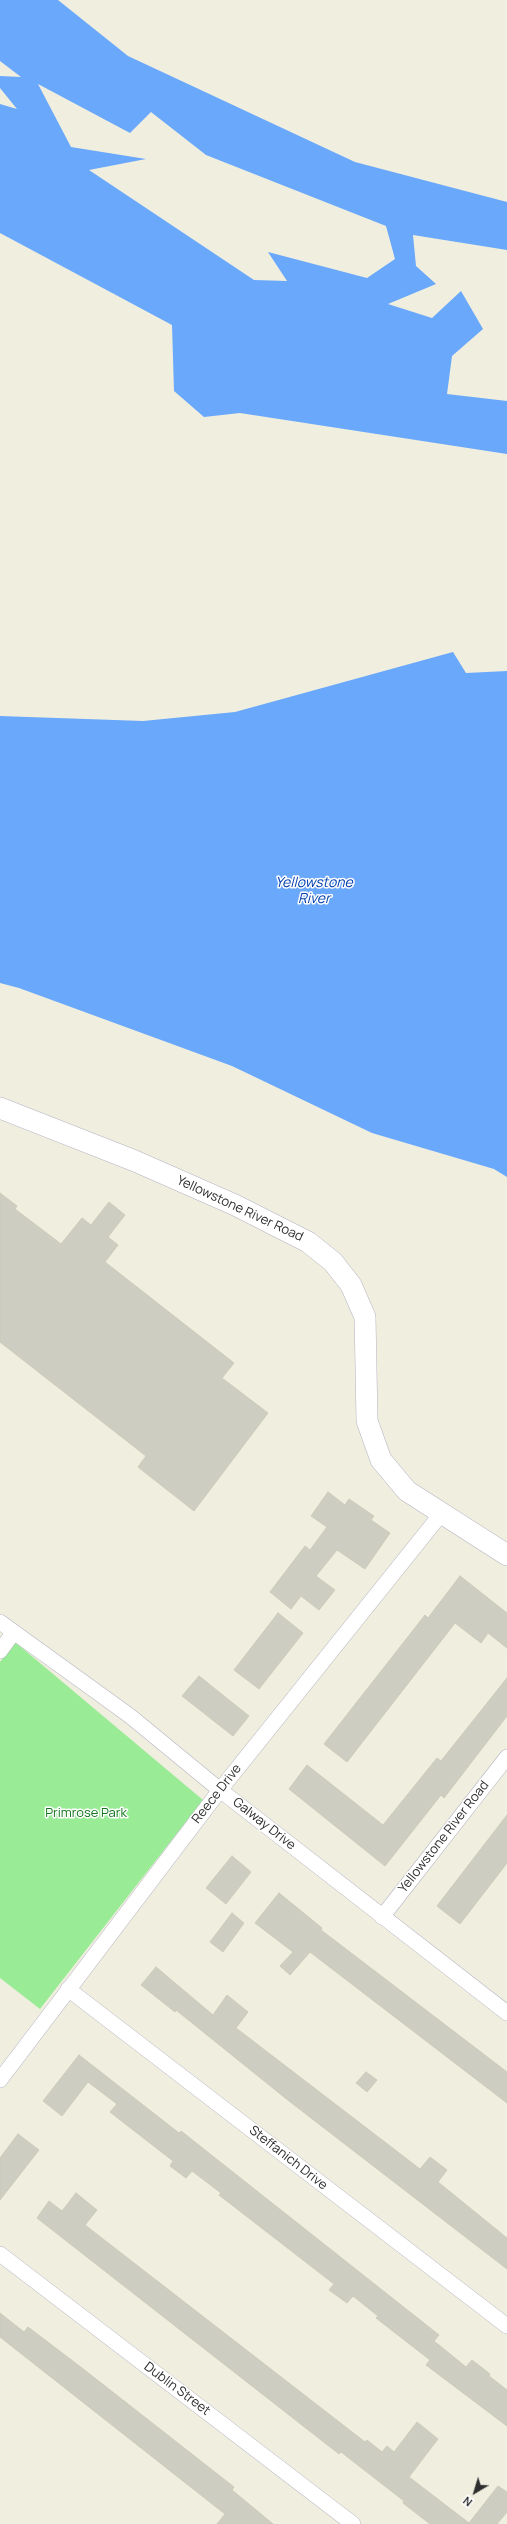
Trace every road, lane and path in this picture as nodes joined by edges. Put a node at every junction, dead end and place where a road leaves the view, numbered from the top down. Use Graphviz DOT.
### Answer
graph roads {
  1 [pos="0,1108"];
  2 [pos="441,1514"];
  3 [pos="507,1555"];
  4 [pos="0,1622"];
  5 [pos="14,1632"];
  6 [pos="0,1651"];
  7 [pos="507,1757"];
  8 [pos="220,1790"];
  9 [pos="382,1917"];
  10 [pos="68,1989"];
  11 [pos="507,2013"];
  12 [pos="0,2080"];
  13 [pos="0,2254"];
  14 [pos="507,2326"];
  15 [pos="353,2524"];
  1 -- 2 [label="street, Yellowstone River Road"];
  2 -- 3 [label="street, Yellowstone River Road"];
  2 -- 8 [label="street, Reece Drive"];
  4 -- 5 [label="street, Galway Drive"];
  5 -- 6 [label="street"];
  5 -- 8 [label="street, Galway Drive"];
  7 -- 9 [label="street, Yellowstone River Road"];
  8 -- 9 [label="street, Galway Drive"];
  8 -- 10 [label="street, Reece Drive"];
  9 -- 11 [label="street, Galway Drive"];
  10 -- 12 [label="street, Reece Drive"];
  10 -- 14 [label="street, Steffanich Drive"];
  13 -- 15 [label="street, Dublin Street"];
}
